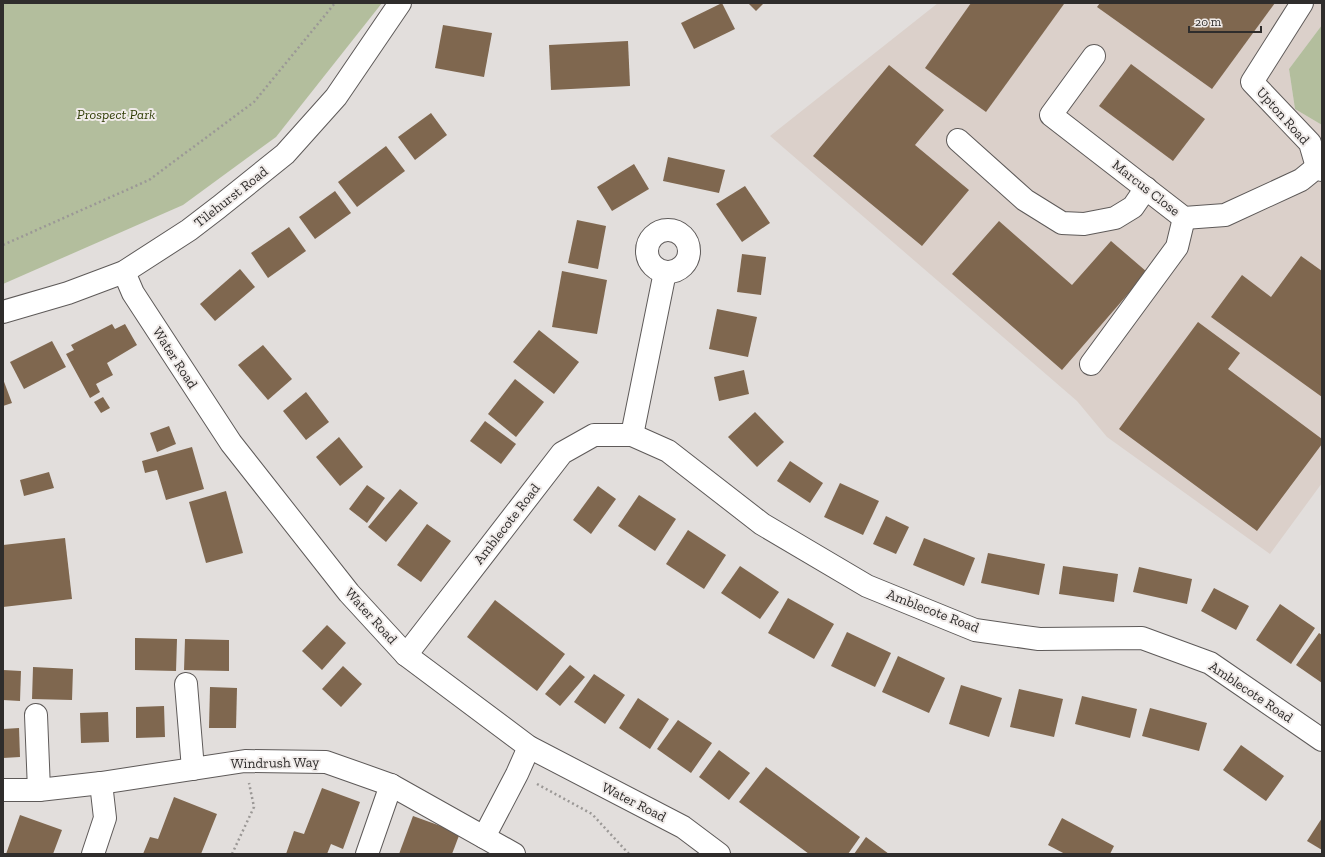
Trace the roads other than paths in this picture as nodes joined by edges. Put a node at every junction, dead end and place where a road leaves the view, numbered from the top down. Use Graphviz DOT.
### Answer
graph roads {
  1 [pos="400,3"];
  2 [pos="1302,3"];
  3 [pos="1094,56"];
  4 [pos="958,140"];
  5 [pos="1319,168"];
  6 [pos="1146,188"];
  7 [pos="1184,218"];
  8 [pos="124,272"];
  9 [pos="665,272"];
  10 [pos="3,312"];
  11 [pos="1091,364"];
  12 [pos="632,435"];
  13 [pos="406,655"];
  14 [pos="186,684"];
  15 [pos="36,715"];
  16 [pos="1322,740"];
  17 [pos="529,747"];
  18 [pos="193,768"];
  19 [pos="101,783"];
  20 [pos="391,785"];
  21 [pos="3,790"];
  22 [pos="39,790"];
  23 [pos="484,837"];
  24 [pos="92,854"];
  25 [pos="367,854"];
  26 [pos="514,854"];
  27 [pos="719,854"];
  1 -- 8 [label="street, Tilehurst Road"];
  2 -- 5 [label="street, Upton Road"];
  3 -- 6 [label="street, Marcus Close"];
  4 -- 6 [label="street"];
  5 -- 7 [label="street, Marcus Close"];
  6 -- 7 [label="street, Marcus Close"];
  7 -- 11 [label="street"];
  8 -- 10 [label="street, Tilehurst Road"];
  8 -- 13 [label="street, Water Road"];
  9 -- 12 [label="street"];
  12 -- 13 [label="street, Amblecote Road"];
  12 -- 16 [label="street, Amblecote Road"];
  13 -- 17 [label="street, Water Road"];
  14 -- 18 [label="street"];
  15 -- 22 [label="street"];
  17 -- 23 [label="street"];
  17 -- 27 [label="street, Water Road"];
  18 -- 19 [label="street, Windrush Way"];
  18 -- 20 [label="street, Windrush Way"];
  19 -- 22 [label="street, Windrush Way"];
  19 -- 24 [label="street"];
  20 -- 23 [label="street, Windrush Way"];
  20 -- 25 [label="street"];
  21 -- 22 [label="street, Windrush Way"];
  23 -- 26 [label="street, Windrush Way"];
}
